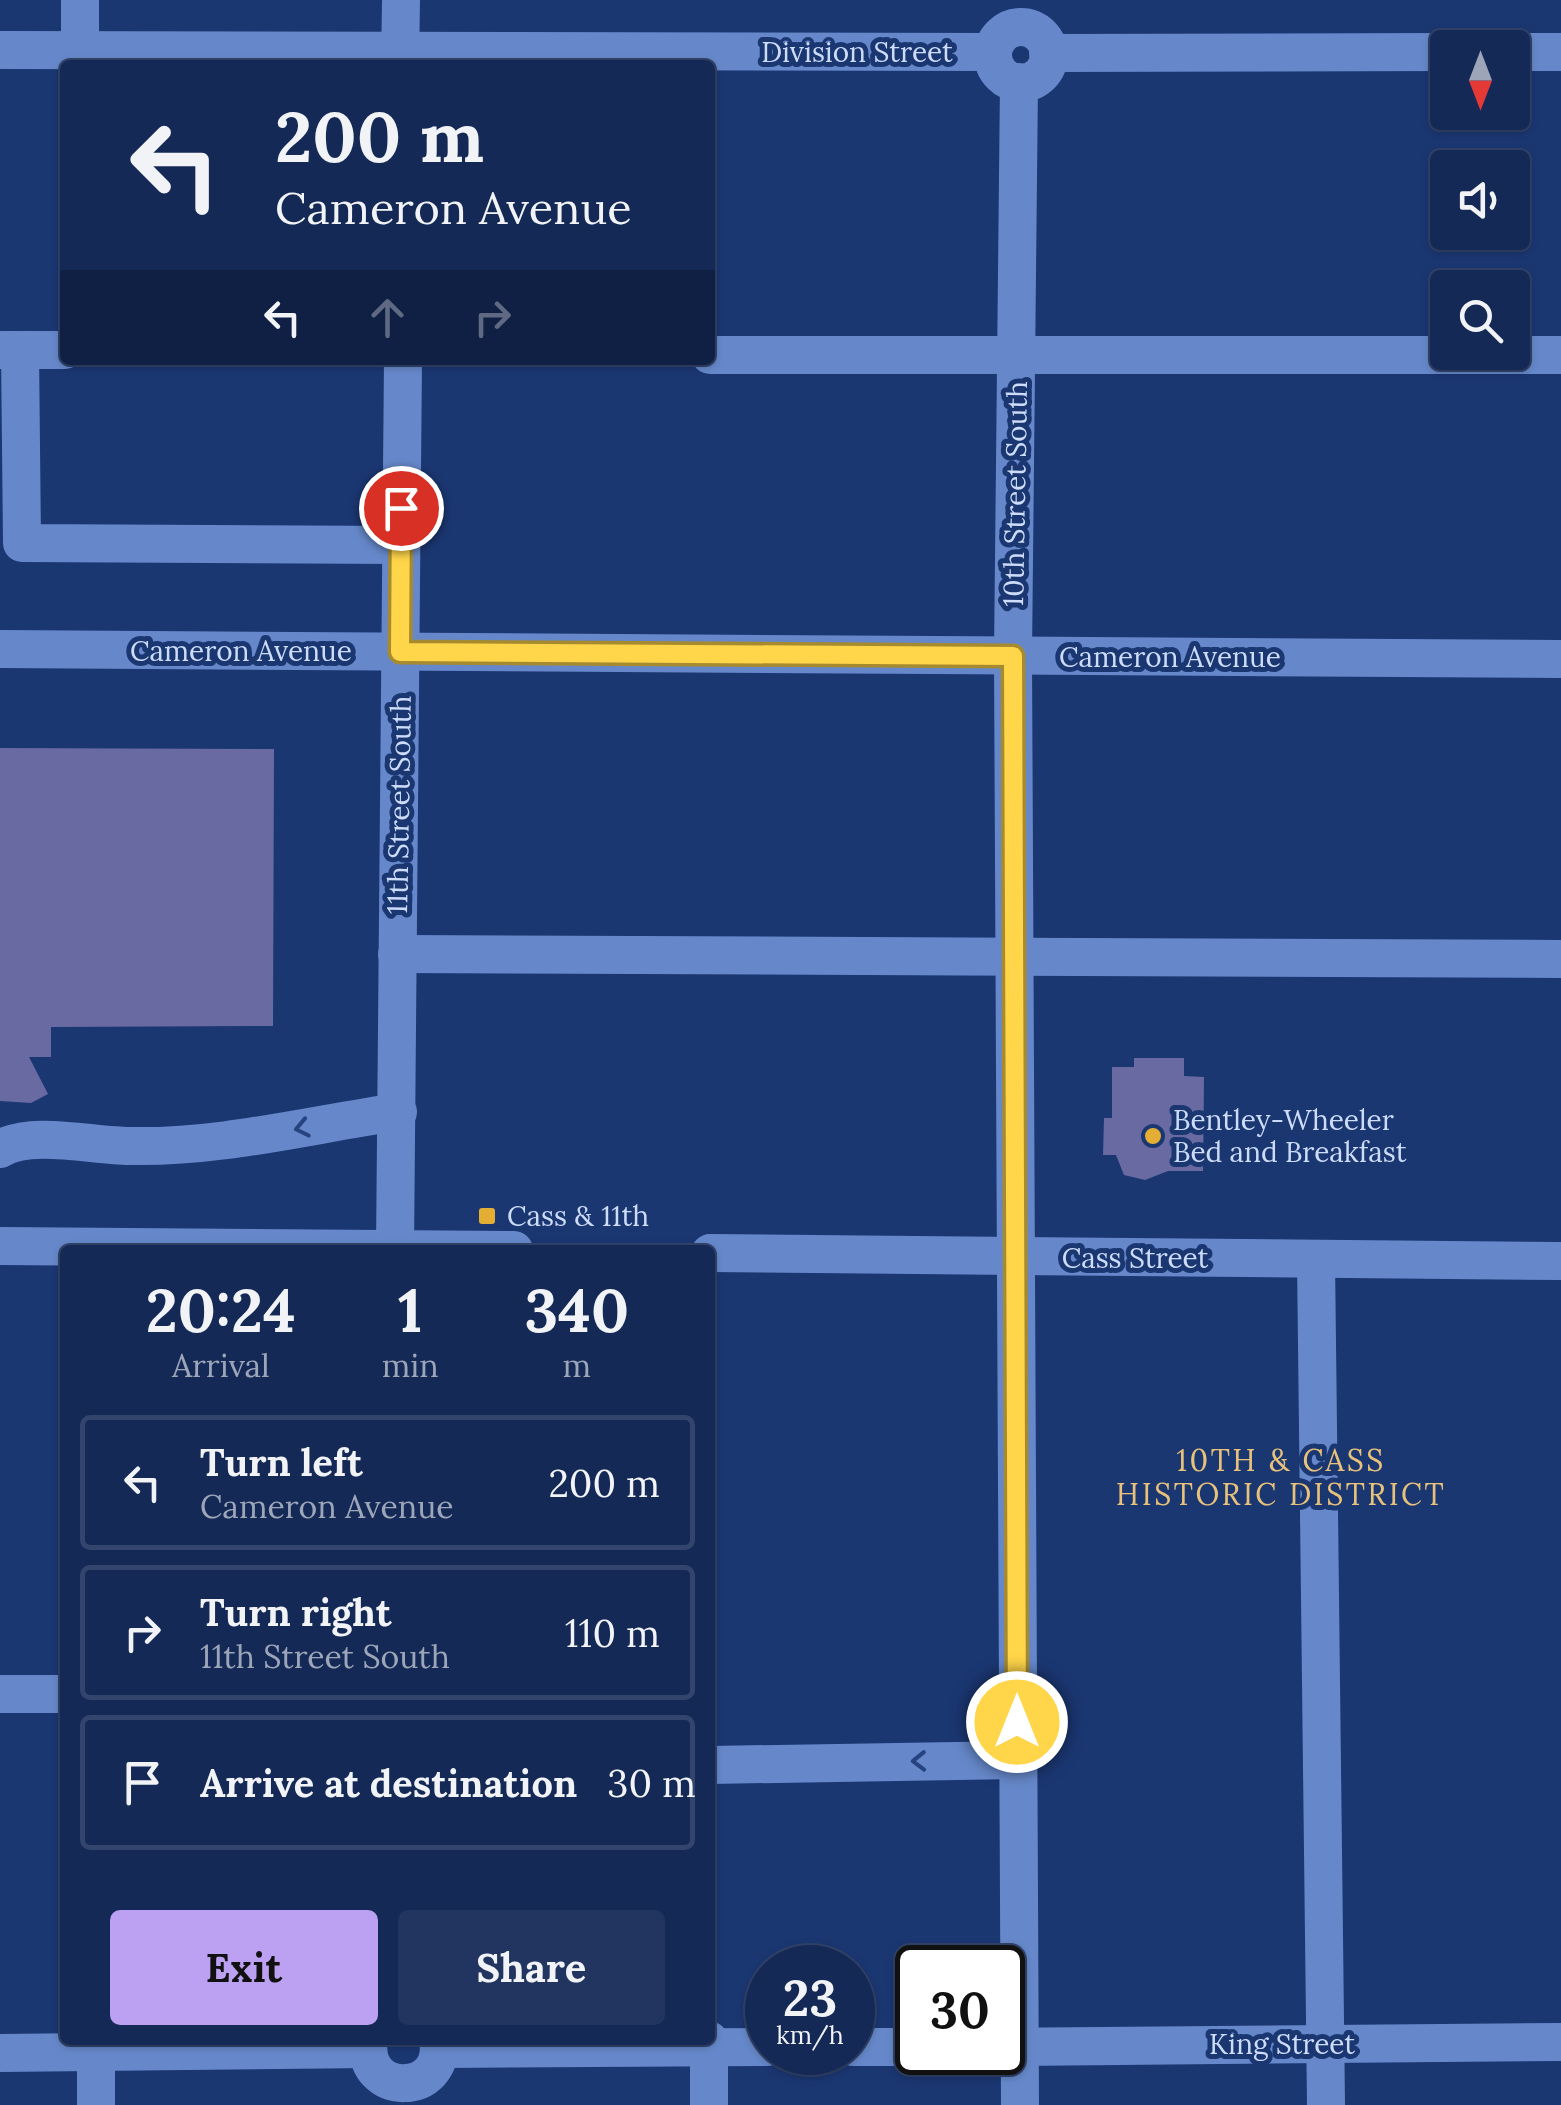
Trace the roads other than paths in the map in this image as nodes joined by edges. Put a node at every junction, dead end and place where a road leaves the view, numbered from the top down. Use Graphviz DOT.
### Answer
graph roads {
  1 [pos="80,0"];
  2 [pos="401,0"];
  3 [pos="1011,26"];
  4 [pos="0,50"];
  5 [pos="80,50"];
  6 [pos="1430,52"];
  7 [pos="1530,52"];
  8 [pos="1561,52"];
  9 [pos="1048,53"];
  10 [pos="400,58"];
  11 [pos="1019,82"];
  12 [pos="10,350"];
  13 [pos="60,350"];
  14 [pos="715,355"];
  15 [pos="1016,355"];
  16 [pos="1561,355"];
  17 [pos="403,365"];
  18 [pos="400,545"];
  19 [pos="0,649"];
  20 [pos="400,652"];
  21 [pos="1013,656"];
  22 [pos="1561,659"];
  23 [pos="397,954"];
  24 [pos="1015,957"];
  25 [pos="1561,959"];
  26 [pos="398,1112"];
  27 [pos="0,1149"];
  28 [pos="395,1245"];
  29 [pos="0,1246"];
  30 [pos="60,1246"];
  31 [pos="715,1253"];
  32 [pos="1018,1258"];
  33 [pos="1316,1259"];
  34 [pos="1561,1261"];
  35 [pos="0,1694"];
  36 [pos="60,1694"];
  37 [pos="1016,1760"];
  38 [pos="715,1765"];
  39 [pos="1013,1945"];
  40 [pos="1561,2042"];
  41 [pos="715,2044"];
  42 [pos="1326,2044"];
  43 [pos="368,2045"];
  44 [pos="439,2045"];
  45 [pos="709,2045"];
  46 [pos="745,2046"];
  47 [pos="1025,2046"];
  48 [pos="96,2052"];
  49 [pos="0,2053"];
  50 [pos="1015,2075"];
  51 [pos="402,2095"];
  52 [pos="96,2105"];
  53 [pos="709,2105"];
  54 [pos="1020,2105"];
  55 [pos="1326,2105"];
  1 -- 5 [label="street"];
  2 -- 10 [label="street"];
  3 -- 9 [label="street"];
  3 -- 10 [label="street, Division Street"];
  3 -- 11 [label="street"];
  4 -- 5 [label="street, Division Street"];
  5 -- 10 [label="street, Division Street"];
  6 -- 9 [label="street"];
  7 -- 8 [label="street"];
  9 -- 11 [label="street"];
  11 -- 15 [label="street, 10th Street South"];
  12 -- 13 [label="street"];
  12 -- 18 [label="street"];
  14 -- 15 [label="street"];
  15 -- 16 [label="street"];
  15 -- 21 [label="street, 10th Street South"];
  17 -- 18 [label="street, 11th Street South"];
  18 -- 20 [label="street, 11th Street South"];
  19 -- 20 [label="street, Cameron Avenue"];
  20 -- 21 [label="street, Cameron Avenue"];
  20 -- 23 [label="street, 11th Street South"];
  21 -- 22 [label="street, Cameron Avenue"];
  21 -- 24 [label="street, 10th Street South"];
  23 -- 24 [label="street"];
  23 -- 26 [label="street, 11th Street South"];
  24 -- 25 [label="street"];
  24 -- 32 [label="street, 10th Street South"];
  26 -- 27 [label="street, one-way"];
  26 -- 28 [label="street, 11th Street South"];
  29 -- 30 [label="street"];
  31 -- 32 [label="street, Cass Street"];
  32 -- 33 [label="street, Cass Street"];
  32 -- 37 [label="street, 10th Street South"];
  33 -- 34 [label="street, Cass Street"];
  33 -- 42 [label="street"];
  35 -- 36 [label="street"];
  37 -- 38 [label="street, one-way"];
  37 -- 39 [label="street, 10th Street South"];
  40 -- 42 [label="street, King Street"];
  41 -- 46 [label="street"];
  42 -- 47 [label="street, King Street"];
  42 -- 55 [label="street"];
  43 -- 48 [label="street"];
  43 -- 51 [label="street"];
  44 -- 51 [label="street"];
  45 -- 53 [label="street"];
  48 -- 49 [label="street"];
  48 -- 52 [label="street"];
  50 -- 54 [label="street, 10th Street South"];
}
